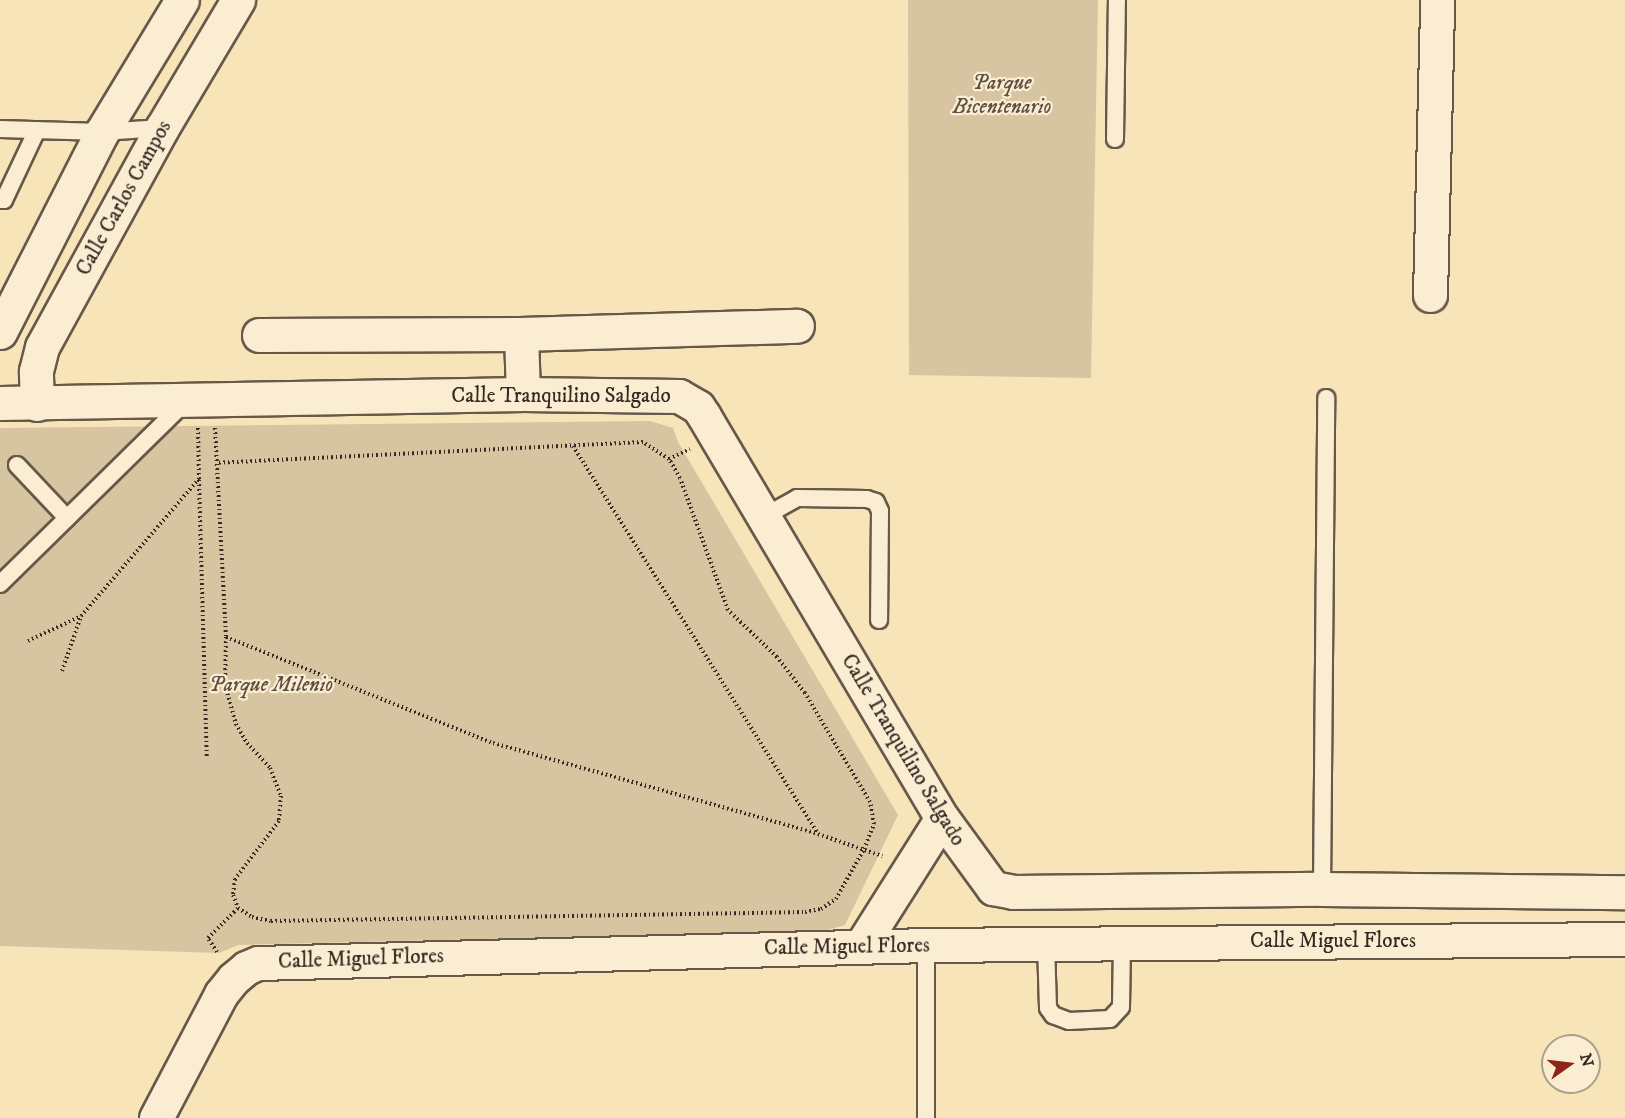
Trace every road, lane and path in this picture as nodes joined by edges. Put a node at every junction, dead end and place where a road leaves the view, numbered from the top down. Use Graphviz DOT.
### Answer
graph roads {
  1 [pos="182,0"];
  2 [pos="238,0"];
  3 [pos="1117,0"];
  4 [pos="1437,0"];
  5 [pos="162,128"];
  6 [pos="0,129"];
  7 [pos="37,130"];
  8 [pos="102,132"];
  9 [pos="1115,139"];
  10 [pos="0,200"];
  11 [pos="1430,295"];
  12 [pos="797,326"];
  13 [pos="0,332"];
  14 [pos="521,334"];
  15 [pos="259,335"];
  16 [pos="523,393"];
  17 [pos="1326,398"];
  18 [pos="199,401"];
  19 [pos="0,403"];
  20 [pos="37,404"];
  21 [pos="573,446"];
  22 [pos="217,463"];
  23 [pos="17,465"];
  24 [pos="199,479"];
  25 [pos="765,516"];
  26 [pos="67,518"];
  27 [pos="0,584"];
  28 [pos="81,616"];
  29 [pos="879,620"];
  30 [pos="226,636"];
  31 [pos="28,641"];
  32 [pos="62,671"];
  33 [pos="207,758"];
  34 [pos="942,818"];
  35 [pos="818,834"];
  36 [pos="864,849"];
  37 [pos="910,868"];
  38 [pos="1322,889"];
  39 [pos="1625,892"];
  40 [pos="238,908"];
  41 [pos="208,938"];
  42 [pos="1625,939"];
  43 [pos="1122,943"];
  44 [pos="1046,944"];
  45 [pos="926,945"];
  46 [pos="861,946"];
  47 [pos="156,1118"];
  48 [pos="926,1118"];
  1 -- 8 [label="street"];
  2 -- 5 [label="street, Calle Carlos Campos"];
  3 -- 9 [label="lane"];
  4 -- 11 [label="street"];
  5 -- 8 [label="lane"];
  5 -- 20 [label="street, Calle Carlos Campos"];
  6 -- 7 [label="lane"];
  7 -- 8 [label="lane"];
  7 -- 10 [label="lane"];
  8 -- 13 [label="street"];
  12 -- 14 [label="street"];
  14 -- 15 [label="street"];
  14 -- 16 [label="street"];
  16 -- 18 [label="street, Calle Tranquilino Salgado"];
  16 -- 25 [label="street, Calle Tranquilino Salgado"];
  17 -- 38 [label="lane"];
  18 -- 20 [label="street, Calle Tranquilino Salgado"];
  18 -- 22 [label="path"];
  18 -- 24 [label="path"];
  18 -- 26 [label="lane"];
  19 -- 20 [label="street, Calle Tranquilino Salgado"];
  21 -- 22 [label="path"];
  21 -- 35 [label="path"];
  21 -- 36 [label="path"];
  22 -- 30 [label="path"];
  23 -- 26 [label="lane"];
  24 -- 28 [label="path"];
  24 -- 33 [label="path"];
  25 -- 29 [label="lane"];
  25 -- 34 [label="street, Calle Tranquilino Salgado"];
  26 -- 27 [label="lane"];
  28 -- 31 [label="path"];
  28 -- 32 [label="path"];
  30 -- 35 [label="path"];
  30 -- 40 [label="path"];
  34 -- 37 [label="street"];
  34 -- 38 [label="street, Calle Tranquilino Salgado"];
  35 -- 36 [label="path"];
  36 -- 37 [label="path"];
  36 -- 40 [label="path"];
  37 -- 46 [label="street"];
  38 -- 39 [label="street"];
  40 -- 41 [label="path"];
  42 -- 43 [label="street, Calle Miguel Flores"];
  43 -- 44 [label="street, Calle Miguel Flores"];
  43 -- 44 [label="lane"];
  44 -- 45 [label="street, Calle Miguel Flores"];
  45 -- 46 [label="street, Calle Miguel Flores"];
  45 -- 48 [label="lane"];
  46 -- 47 [label="street, Calle Miguel Flores"];
}
